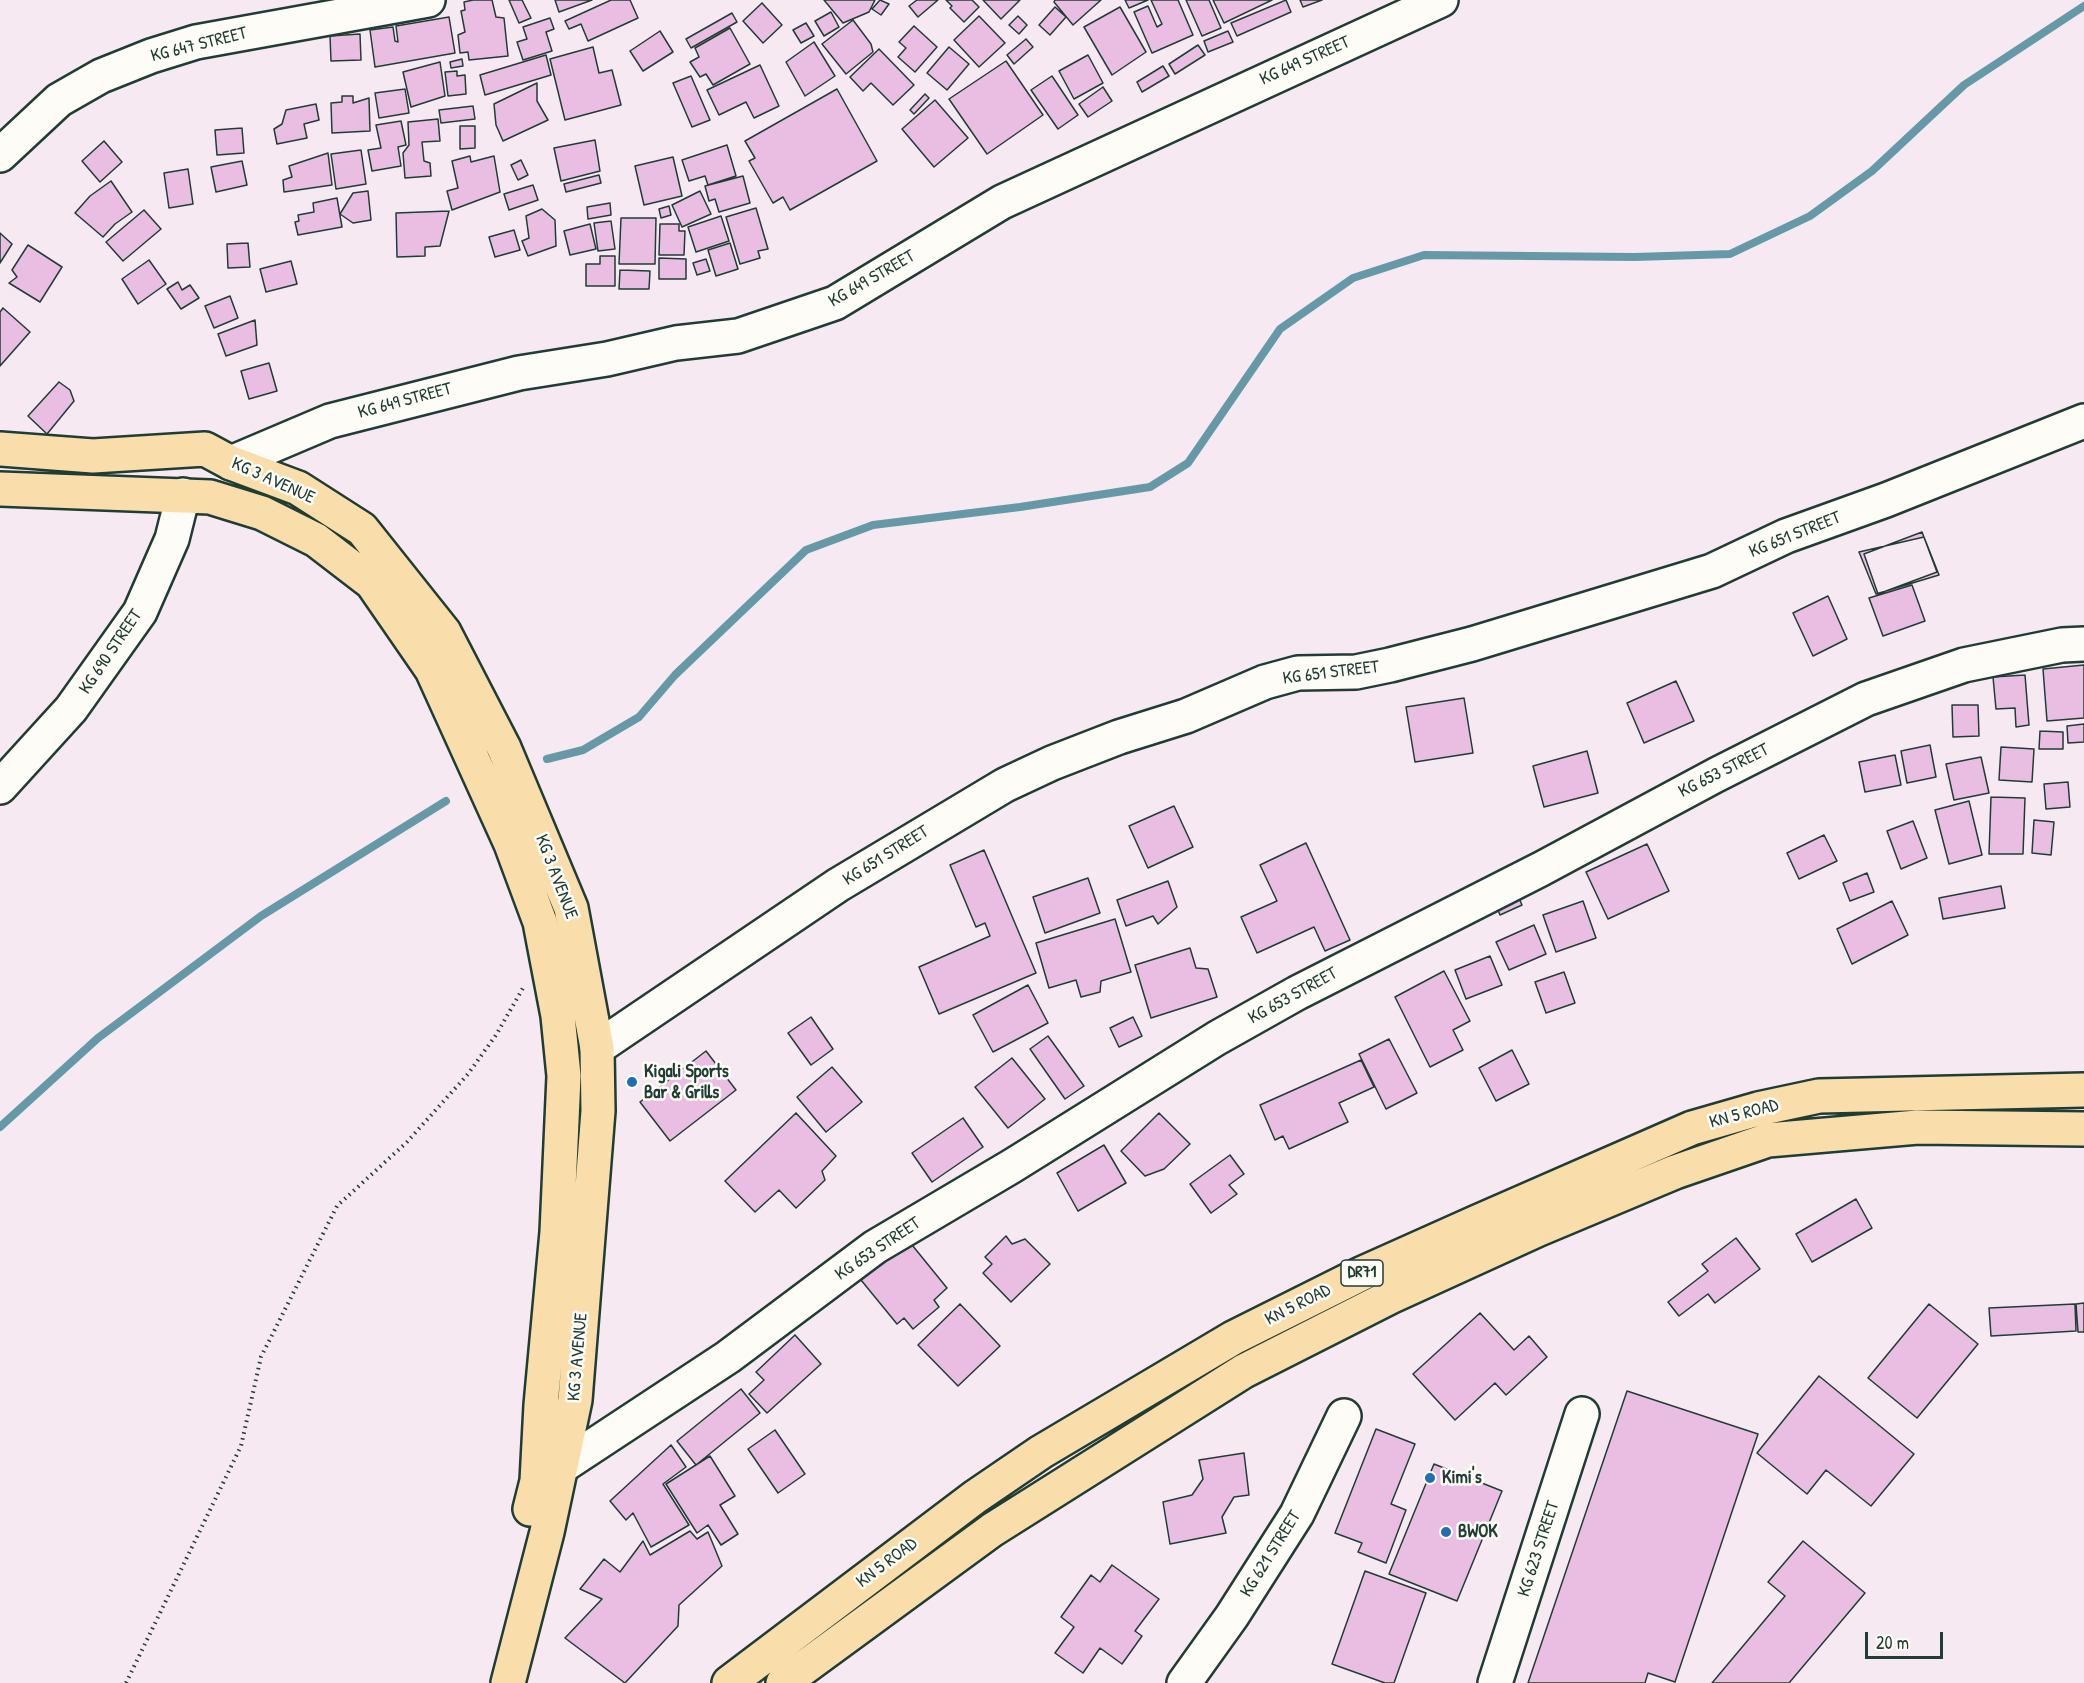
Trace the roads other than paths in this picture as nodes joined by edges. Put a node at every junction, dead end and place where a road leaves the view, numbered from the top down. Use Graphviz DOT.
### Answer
graph roads {
  1 [pos="428,0"];
  2 [pos="1441,0"];
  3 [pos="0,155"];
  4 [pos="2084,421"];
  5 [pos="0,449"];
  6 [pos="231,463"];
  7 [pos="0,489"];
  8 [pos="183,495"];
  9 [pos="2084,644"];
  10 [pos="0,787"];
  11 [pos="597,1048"];
  12 [pos="2084,1090"];
  13 [pos="2084,1129"];
  14 [pos="1582,1414"];
  15 [pos="1344,1416"];
  16 [pos="561,1467"];
  17 [pos="488,1683"];
  18 [pos="508,1683"];
  19 [pos="729,1683"];
  20 [pos="783,1683"];
  21 [pos="1184,1683"];
  22 [pos="1495,1683"];
  1 -- 3 [label="street, KG 647 STREET"];
  2 -- 6 [label="street, KG 649 STREET"];
  4 -- 11 [label="street, KG 651 STREET"];
  5 -- 6 [label="main road, KG 3 AVENUE"];
  6 -- 11 [label="main road, KG 3 AVENUE"];
  7 -- 8 [label="main road, KG 3 AVENUE"];
  8 -- 10 [label="street, KG 690 STREET"];
  8 -- 17 [label="main road, KG 3 AVENUE"];
  9 -- 16 [label="street, KG 653 STREET"];
  11 -- 16 [label="main road, KG 3 AVENUE"];
  12 -- 19 [label="main road, KN 5 ROAD / DR71"];
  13 -- 20 [label="main road, KN 5 ROAD / DR71"];
  14 -- 22 [label="street, KG 623 STREET"];
  15 -- 21 [label="street, KG 621 STREET"];
  16 -- 18 [label="main road, KG 3 AVENUE"];
}
